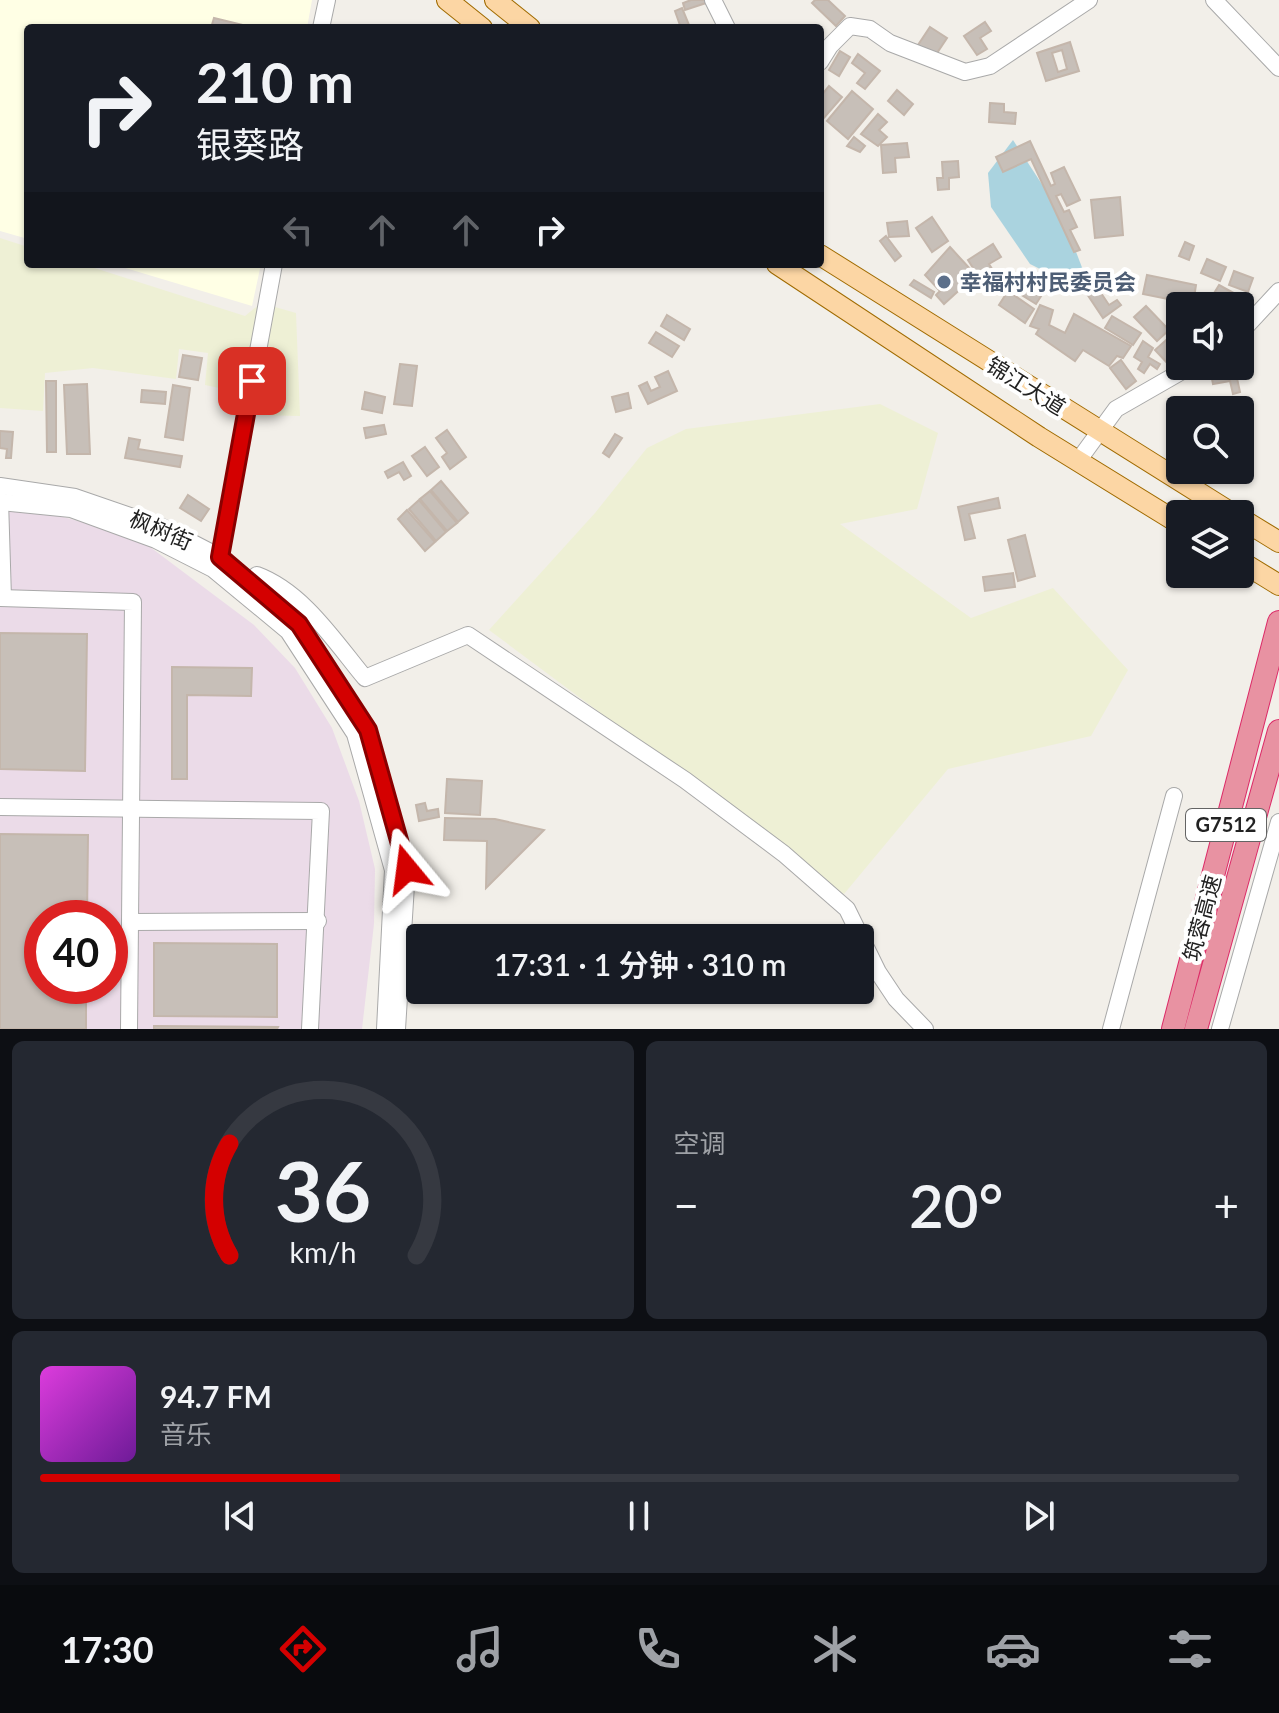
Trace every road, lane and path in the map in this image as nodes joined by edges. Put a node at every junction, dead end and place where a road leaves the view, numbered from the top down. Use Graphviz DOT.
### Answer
graph roads {
  1 [pos="327,0"];
  2 [pos="447,0"];
  3 [pos="495,0"];
  4 [pos="713,0"];
  5 [pos="1089,0"];
  6 [pos="1214,0"];
  7 [pos="322,24"];
  8 [pos="477,24"];
  9 [pos="525,24"];
  10 [pos="725,24"];
  11 [pos="824,56"];
  12 [pos="1279,68"];
  13 [pos="824,258"];
  14 [pos="273,268"];
  15 [pos="783,268"];
  16 [pos="1279,291"];
  17 [pos="1254,318"];
  18 [pos="1167,380"];
  19 [pos="1100,433"];
  20 [pos="1078,461"];
  21 [pos="0,486"];
  22 [pos="1210,500"];
  23 [pos="0,502"];
  24 [pos="1166,515"];
  25 [pos="1254,527"];
  26 [pos="1279,542"];
  27 [pos="216,563"];
  28 [pos="1254,570"];
  29 [pos="244,585"];
  30 [pos="1279,585"];
  31 [pos="2,598"];
  32 [pos="1279,622"];
  33 [pos="1279,731"];
  34 [pos="1174,796"];
  35 [pos="0,807"];
  36 [pos="132,809"];
  37 [pos="1279,822"];
  38 [pos="318,921"];
  39 [pos="132,922"];
  40 [pos="129,1029"];
  41 [pos="310,1029"];
  42 [pos="385,1029"];
  43 [pos="397,1029"];
  44 [pos="925,1029"];
  45 [pos="1111,1029"];
  46 [pos="1173,1029"];
  47 [pos="1196,1029"];
  48 [pos="1220,1029"];
  1 -- 7 [label="street"];
  2 -- 8 [label="main road"];
  3 -- 9 [label="main road"];
  4 -- 10 [label="street"];
  5 -- 11 [label="street"];
  6 -- 12 [label="street"];
  13 -- 19 [label="main road, 锦江大道"];
  14 -- 27 [label="street"];
  15 -- 20 [label="main road, 锦江大道"];
  16 -- 17 [label="street"];
  18 -- 19 [label="street"];
  19 -- 20 [label="street"];
  19 -- 22 [label="main road, 锦江大道"];
  20 -- 24 [label="main road, 锦江大道"];
  21 -- 27 [label="street, 枫树街"];
  23 -- 27 [label="street, 枫树街"];
  23 -- 31 [label="street"];
  25 -- 26 [label="main road"];
  27 -- 29 [label="street, 枫树街"];
  28 -- 30 [label="main road"];
  29 -- 42 [label="street, 枫树街"];
  29 -- 43 [label="street, 枫树街"];
  29 -- 44 [label="street"];
  31 -- 36 [label="street"];
  32 -- 46 [label="highway, 筑蓉高速 / G7512"];
  33 -- 47 [label="highway, 筑蓉高速 / G7512"];
  34 -- 45 [label="street"];
  35 -- 36 [label="street"];
  36 -- 38 [label="street"];
  36 -- 39 [label="street"];
  37 -- 48 [label="street"];
  38 -- 39 [label="street"];
  38 -- 41 [label="street"];
  39 -- 40 [label="street"];
}
